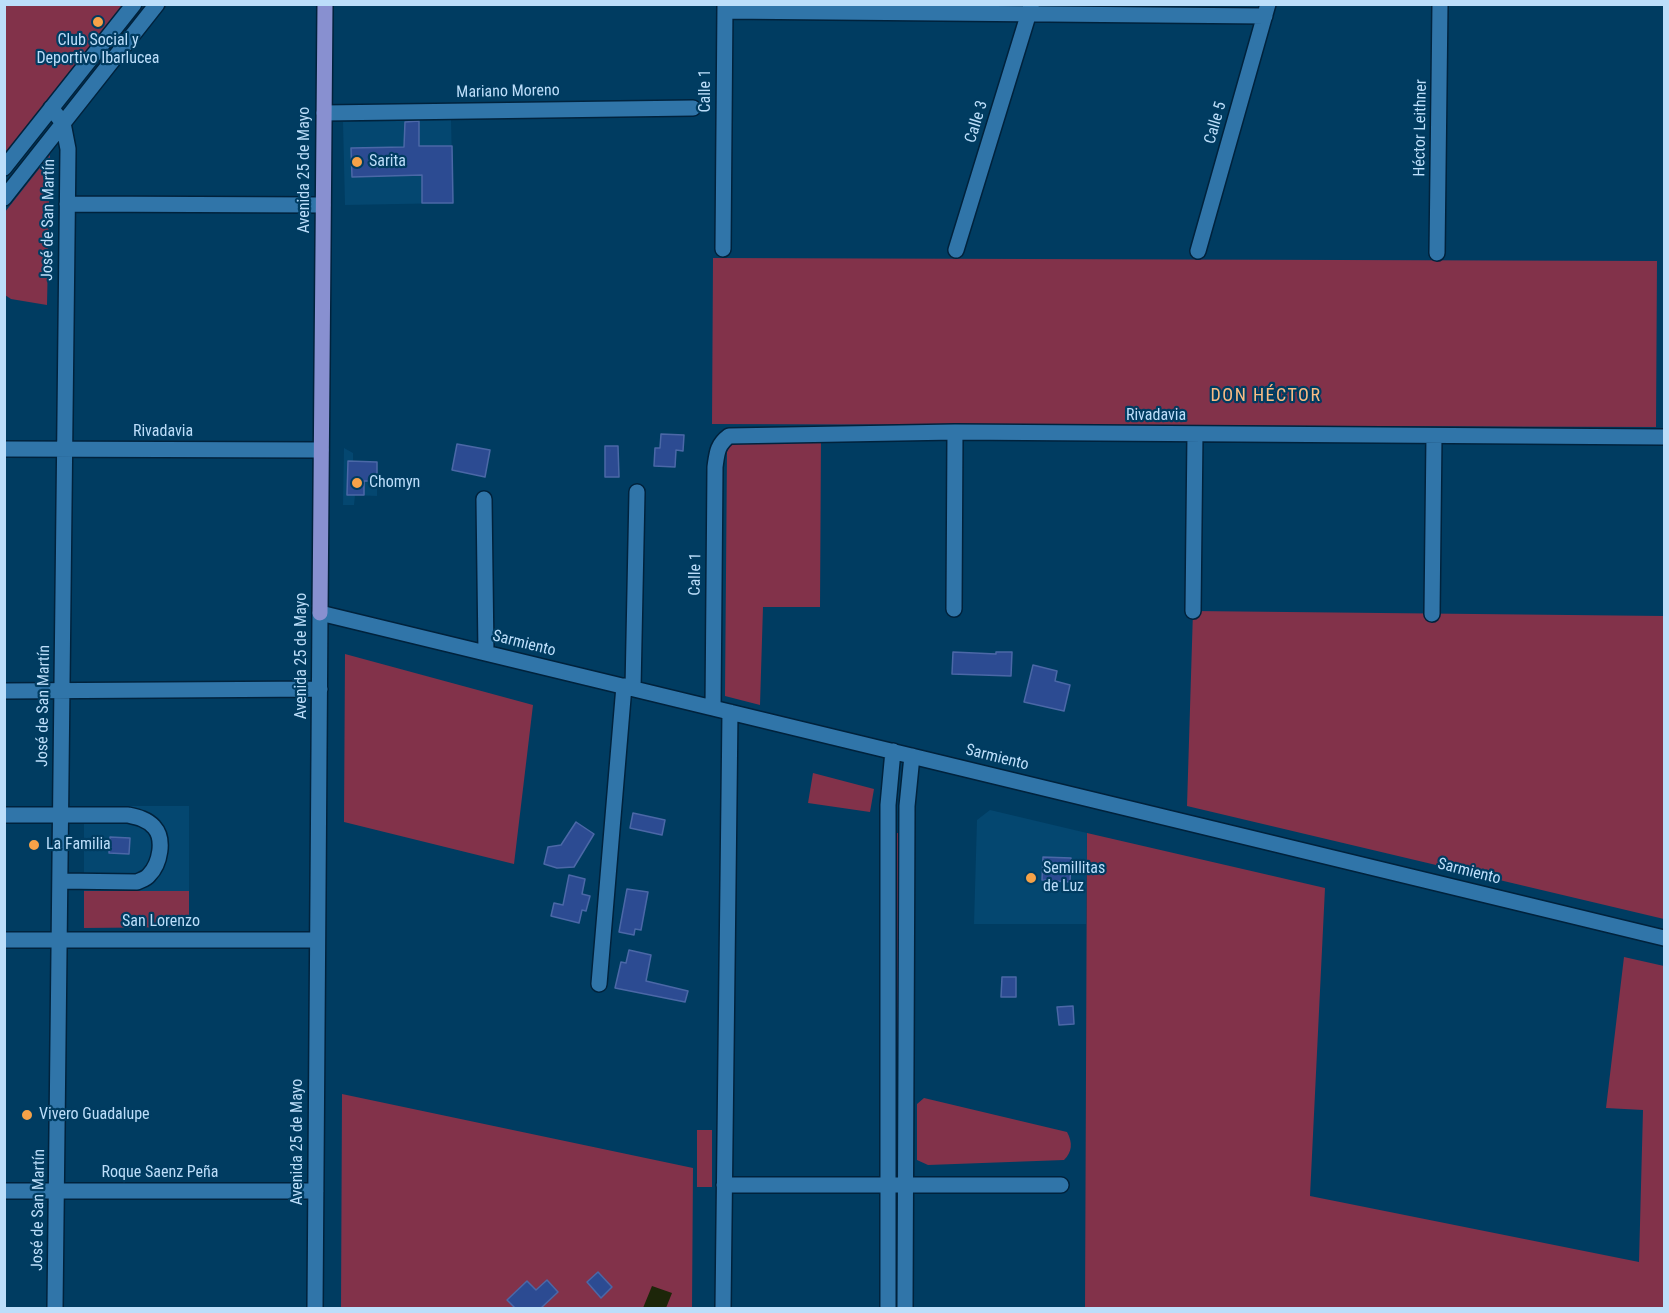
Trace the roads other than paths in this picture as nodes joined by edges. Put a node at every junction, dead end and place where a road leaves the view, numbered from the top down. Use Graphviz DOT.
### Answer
graph roads {
  1 [pos="134,4"];
  2 [pos="157,4"];
  3 [pos="325,4"];
  4 [pos="1440,4"];
  5 [pos="725,8"];
  6 [pos="819,8"];
  7 [pos="1031,9"];
  8 [pos="1267,10"];
  9 [pos="51,108"];
  10 [pos="693,108"];
  11 [pos="324,113"];
  12 [pos="63,123"];
  13 [pos="4,168"];
  14 [pos="4,198"];
  15 [pos="68,204"];
  16 [pos="323,205"];
  17 [pos="723,249"];
  18 [pos="956,250"];
  19 [pos="1198,251"];
  20 [pos="1437,252"];
  21 [pos="955,432"];
  22 [pos="1195,434"];
  23 [pos="1434,436"];
  24 [pos="1665,437"];
  25 [pos="721,442"];
  26 [pos="4,449"];
  27 [pos="65,449"];
  28 [pos="321,450"];
  29 [pos="637,492"];
  30 [pos="484,499"];
  31 [pos="954,609"];
  32 [pos="1193,611"];
  33 [pos="320,613"];
  34 [pos="1432,614"];
  35 [pos="486,653"];
  36 [pos="628,687"];
  37 [pos="320,689"];
  38 [pos="4,691"];
  39 [pos="62,691"];
  40 [pos="713,708"];
  41 [pos="730,712"];
  42 [pos="893,751"];
  43 [pos="912,756"];
  44 [pos="4,815"];
  45 [pos="61,816"];
  46 [pos="888,818"];
  47 [pos="907,819"];
  48 [pos="60,881"];
  49 [pos="1665,938"];
  50 [pos="4,940"];
  51 [pos="59,940"];
  52 [pos="317,940"];
  53 [pos="599,984"];
  54 [pos="724,1185"];
  55 [pos="888,1185"];
  56 [pos="906,1185"];
  57 [pos="1061,1185"];
  58 [pos="4,1191"];
  59 [pos="57,1191"];
  60 [pos="316,1191"];
  61 [pos="56,1308"];
  62 [pos="315,1308"];
  63 [pos="723,1308"];
  64 [pos="888,1308"];
  65 [pos="905,1308"];
  1 -- 9 [label="street"];
  2 -- 12 [label="street"];
  3 -- 11 [label="main road, Avenida 25 de Mayo"];
  4 -- 20 [label="street, Héctor Leithner"];
  5 -- 6 [label="street"];
  5 -- 17 [label="street, Calle 1"];
  6 -- 7 [label="street"];
  7 -- 8 [label="street"];
  7 -- 18 [label="street, Calle 3"];
  8 -- 19 [label="street, Calle 5"];
  9 -- 12 [label="street, José de San Martín"];
  9 -- 13 [label="street"];
  10 -- 11 [label="street, Mariano Moreno"];
  11 -- 16 [label="main road, Avenida 25 de Mayo"];
  12 -- 14 [label="street"];
  12 -- 15 [label="street, José de San Martín"];
  15 -- 16 [label="street"];
  15 -- 27 [label="street, José de San Martín"];
  16 -- 28 [label="main road, Avenida 25 de Mayo"];
  21 -- 22 [label="street, Rivadavia"];
  21 -- 25 [label="street, Rivadavia"];
  21 -- 31 [label="street"];
  22 -- 23 [label="street, Rivadavia"];
  22 -- 32 [label="street"];
  23 -- 24 [label="street, Rivadavia"];
  23 -- 34 [label="street"];
  25 -- 40 [label="street, Calle 1"];
  26 -- 27 [label="street, Rivadavia"];
  27 -- 28 [label="street, Rivadavia"];
  27 -- 39 [label="street, José de San Martín"];
  28 -- 33 [label="main road, Avenida 25 de Mayo"];
  29 -- 36 [label="street"];
  30 -- 35 [label="street"];
  33 -- 35 [label="street, Sarmiento"];
  33 -- 37 [label="street, Avenida 25 de Mayo"];
  35 -- 36 [label="street, Sarmiento"];
  36 -- 40 [label="street, Sarmiento"];
  36 -- 53 [label="street"];
  37 -- 39 [label="street"];
  37 -- 52 [label="street, Avenida 25 de Mayo"];
  38 -- 39 [label="street"];
  39 -- 45 [label="street, José de San Martín"];
  40 -- 41 [label="street, Sarmiento"];
  41 -- 42 [label="street, Sarmiento"];
  41 -- 54 [label="street"];
  42 -- 43 [label="street, Sarmiento"];
  42 -- 46 [label="street"];
  43 -- 47 [label="street"];
  43 -- 49 [label="street, Sarmiento"];
  44 -- 45 [label="street"];
  45 -- 48 [label="street, José de San Martín"];
  45 -- 48 [label="street"];
  46 -- 47 [label="street"];
  46 -- 55 [label="street"];
  47 -- 56 [label="street"];
  48 -- 51 [label="street, José de San Martín"];
  50 -- 51 [label="street, San Lorenzo"];
  51 -- 52 [label="street, San Lorenzo"];
  51 -- 59 [label="street, José de San Martín"];
  52 -- 60 [label="street, Avenida 25 de Mayo"];
  54 -- 55 [label="street"];
  54 -- 63 [label="street"];
  55 -- 56 [label="street"];
  55 -- 64 [label="street"];
  56 -- 57 [label="street"];
  56 -- 65 [label="street"];
  58 -- 59 [label="street, Roque Saenz Peña"];
  59 -- 60 [label="street, Roque Saenz Peña"];
  59 -- 61 [label="street, José de San Martín"];
  60 -- 62 [label="street, Avenida 25 de Mayo"];
}
